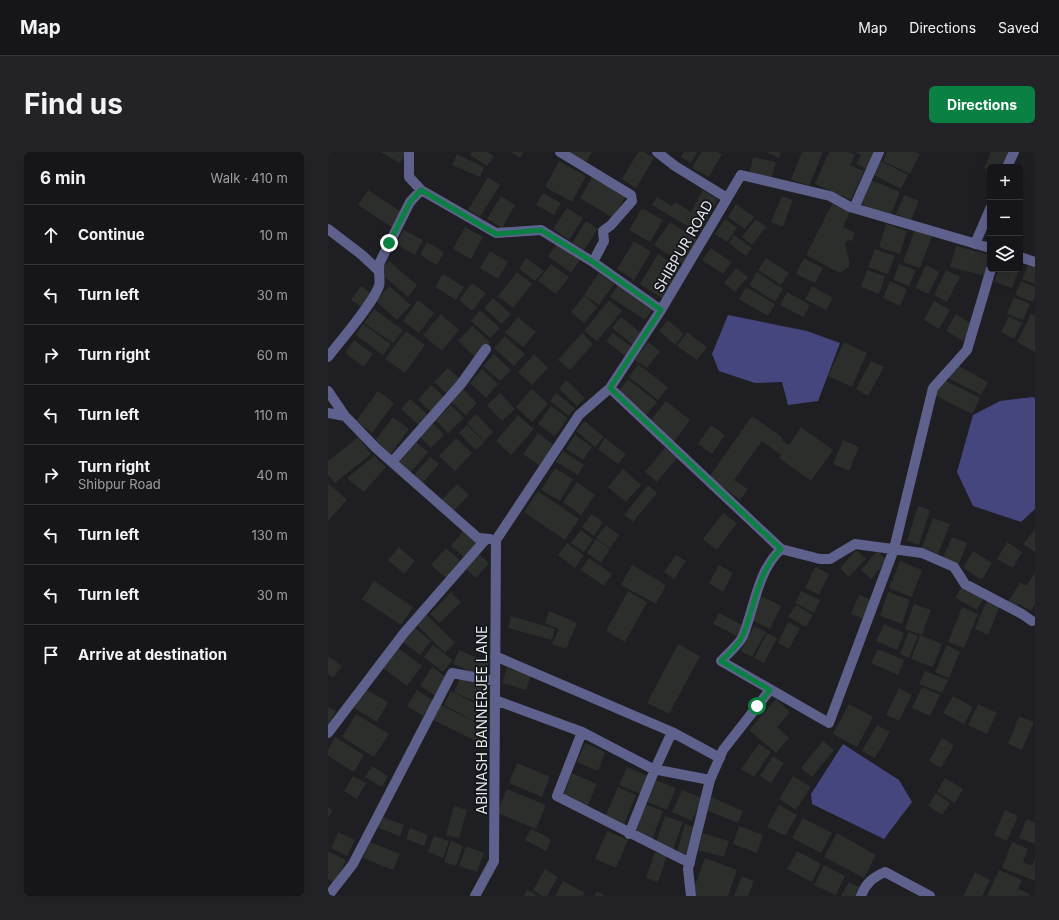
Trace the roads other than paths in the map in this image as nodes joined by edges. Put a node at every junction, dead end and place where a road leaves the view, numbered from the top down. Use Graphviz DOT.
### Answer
graph roads {
  1 [pos="409,152"];
  2 [pos="560,152"];
  3 [pos="656,152"];
  4 [pos="879,152"];
  5 [pos="1014,152"];
  6 [pos="1008,164"];
  7 [pos="421,190"];
  8 [pos="727,198"];
  9 [pos="854,208"];
  10 [pos="987,216"];
  11 [pos="328,229"];
  12 [pos="975,244"];
  13 [pos="987,247"];
  14 [pos="1023,258"];
  15 [pos="593,262"];
  16 [pos="1035,262"];
  17 [pos="378,270"];
  18 [pos="990,272"];
  19 [pos="661,310"];
  20 [pos="486,349"];
  21 [pos="328,357"];
  22 [pos="610,388"];
  23 [pos="328,391"];
  24 [pos="328,413"];
  25 [pos="345,416"];
  26 [pos="392,462"];
  27 [pos="491,540"];
  28 [pos="781,549"];
  29 [pos="894,549"];
  30 [pos="1034,621"];
  31 [pos="495,656"];
  32 [pos="495,681"];
  33 [pos="770,690"];
  34 [pos="495,700"];
  35 [pos="582,732"];
  36 [pos="672,732"];
  37 [pos="328,733"];
  38 [pos="720,758"];
  39 [pos="655,769"];
  40 [pos="710,780"];
  41 [pos="629,834"];
  42 [pos="690,863"];
  43 [pos="328,896"];
  44 [pos="475,896"];
  45 [pos="691,896"];
  46 [pos="861,896"];
  47 [pos="930,896"];
  1 -- 7 [label="street"];
  2 -- 15 [label="street"];
  3 -- 8 [label="street"];
  4 -- 9 [label="street"];
  5 -- 6 [label="street"];
  7 -- 15 [label="street"];
  7 -- 17 [label="street"];
  8 -- 9 [label="street, SHIBPUR ROAD"];
  8 -- 19 [label="street, SHIBPUR ROAD"];
  9 -- 12 [label="street, SHIBPUR ROAD"];
  10 -- 12 [label="street"];
  11 -- 17 [label="street"];
  12 -- 13 [label="street, SHIBPUR ROAD"];
  14 -- 16 [label="street"];
  15 -- 19 [label="street"];
  17 -- 21 [label="street"];
  18 -- 29 [label="street"];
  19 -- 22 [label="street, SHIBPUR ROAD"];
  20 -- 26 [label="street"];
  22 -- 27 [label="street, SHIBPUR ROAD"];
  22 -- 28 [label="street"];
  23 -- 25 [label="street"];
  24 -- 25 [label="street"];
  25 -- 26 [label="street"];
  26 -- 27 [label="street"];
  27 -- 31 [label="street, ABINASH BANNERJEE LANE"];
  27 -- 37 [label="street, SHIBPUR ROAD"];
  28 -- 29 [label="street"];
  28 -- 33 [label="street"];
  29 -- 30 [label="street"];
  29 -- 33 [label="street"];
  31 -- 32 [label="street, ABINASH BANNERJEE LANE"];
  31 -- 36 [label="street"];
  32 -- 34 [label="street, ABINASH BANNERJEE LANE"];
  32 -- 43 [label="street"];
  33 -- 38 [label="street"];
  34 -- 35 [label="street"];
  34 -- 44 [label="street, ABINASH BANNERJEE LANE"];
  35 -- 39 [label="street"];
  35 -- 41 [label="street"];
  36 -- 38 [label="street"];
  36 -- 39 [label="street"];
  38 -- 40 [label="street"];
  39 -- 40 [label="street"];
  39 -- 41 [label="street"];
  40 -- 42 [label="street"];
  41 -- 42 [label="street"];
  42 -- 45 [label="street"];
  46 -- 47 [label="street"];
}
